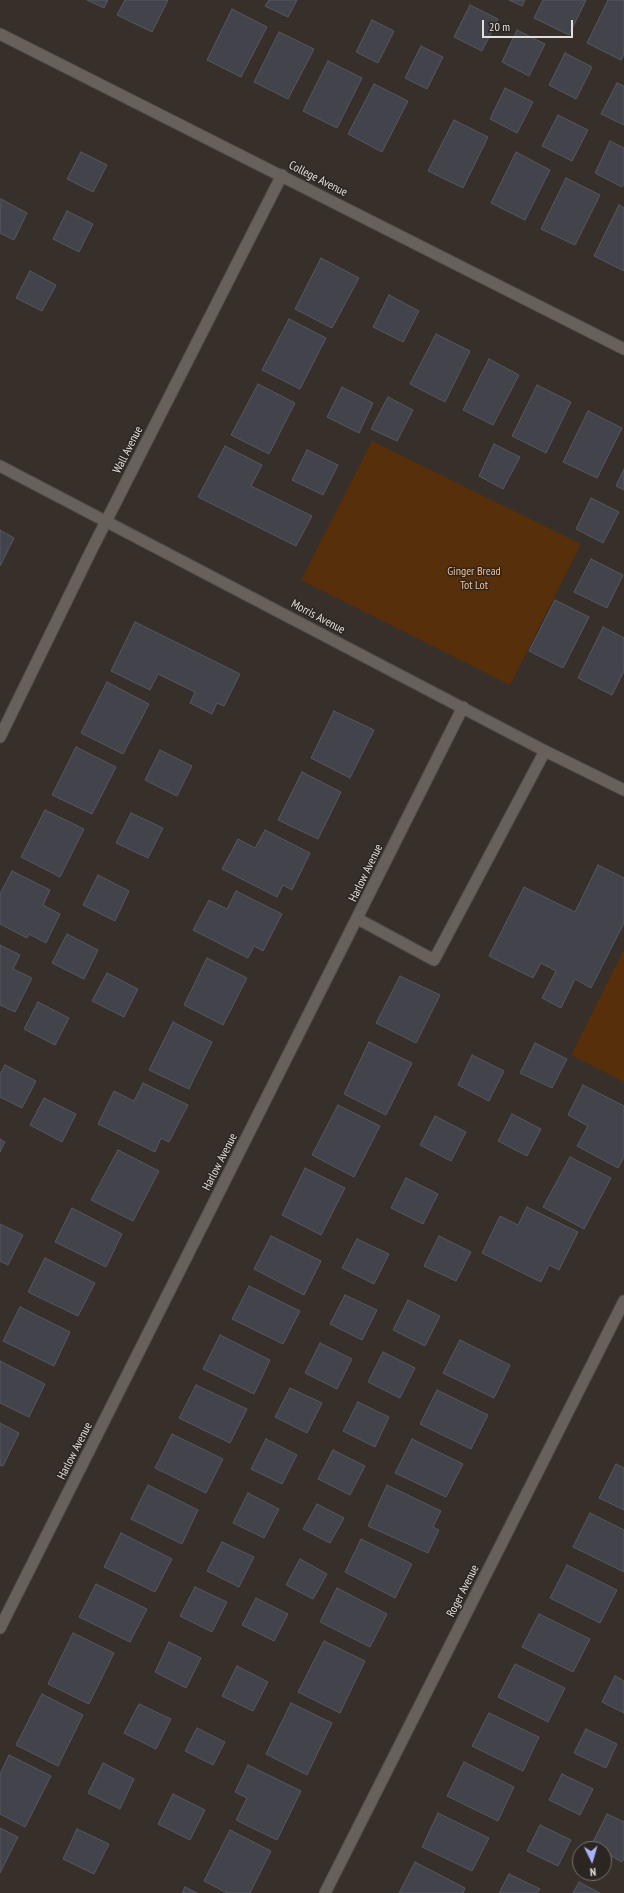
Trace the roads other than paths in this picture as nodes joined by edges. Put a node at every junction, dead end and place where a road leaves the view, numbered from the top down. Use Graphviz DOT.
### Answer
graph roads {
  1 [pos="0,34"];
  2 [pos="282,175"];
  3 [pos="624,349"];
  4 [pos="0,466"];
  5 [pos="107,521"];
  6 [pos="463,707"];
  7 [pos="0,737"];
  8 [pos="545,751"];
  9 [pos="624,790"];
  10 [pos="358,919"];
  11 [pos="624,1301"];
  12 [pos="0,1628"];
  13 [pos="325,1893"];
  1 -- 2 [label="street, College Avenue"];
  2 -- 3 [label="street, College Avenue"];
  2 -- 5 [label="street, Wall Avenue"];
  4 -- 5 [label="street, Morris Avenue"];
  5 -- 6 [label="street, Morris Avenue"];
  5 -- 7 [label="street, Wall Avenue"];
  6 -- 8 [label="street, Morris Avenue"];
  6 -- 10 [label="street, Harlow Avenue"];
  8 -- 9 [label="street, Morris Avenue"];
  8 -- 10 [label="street"];
  10 -- 12 [label="street, Harlow Avenue"];
  11 -- 13 [label="street, Roger Avenue"];
}
